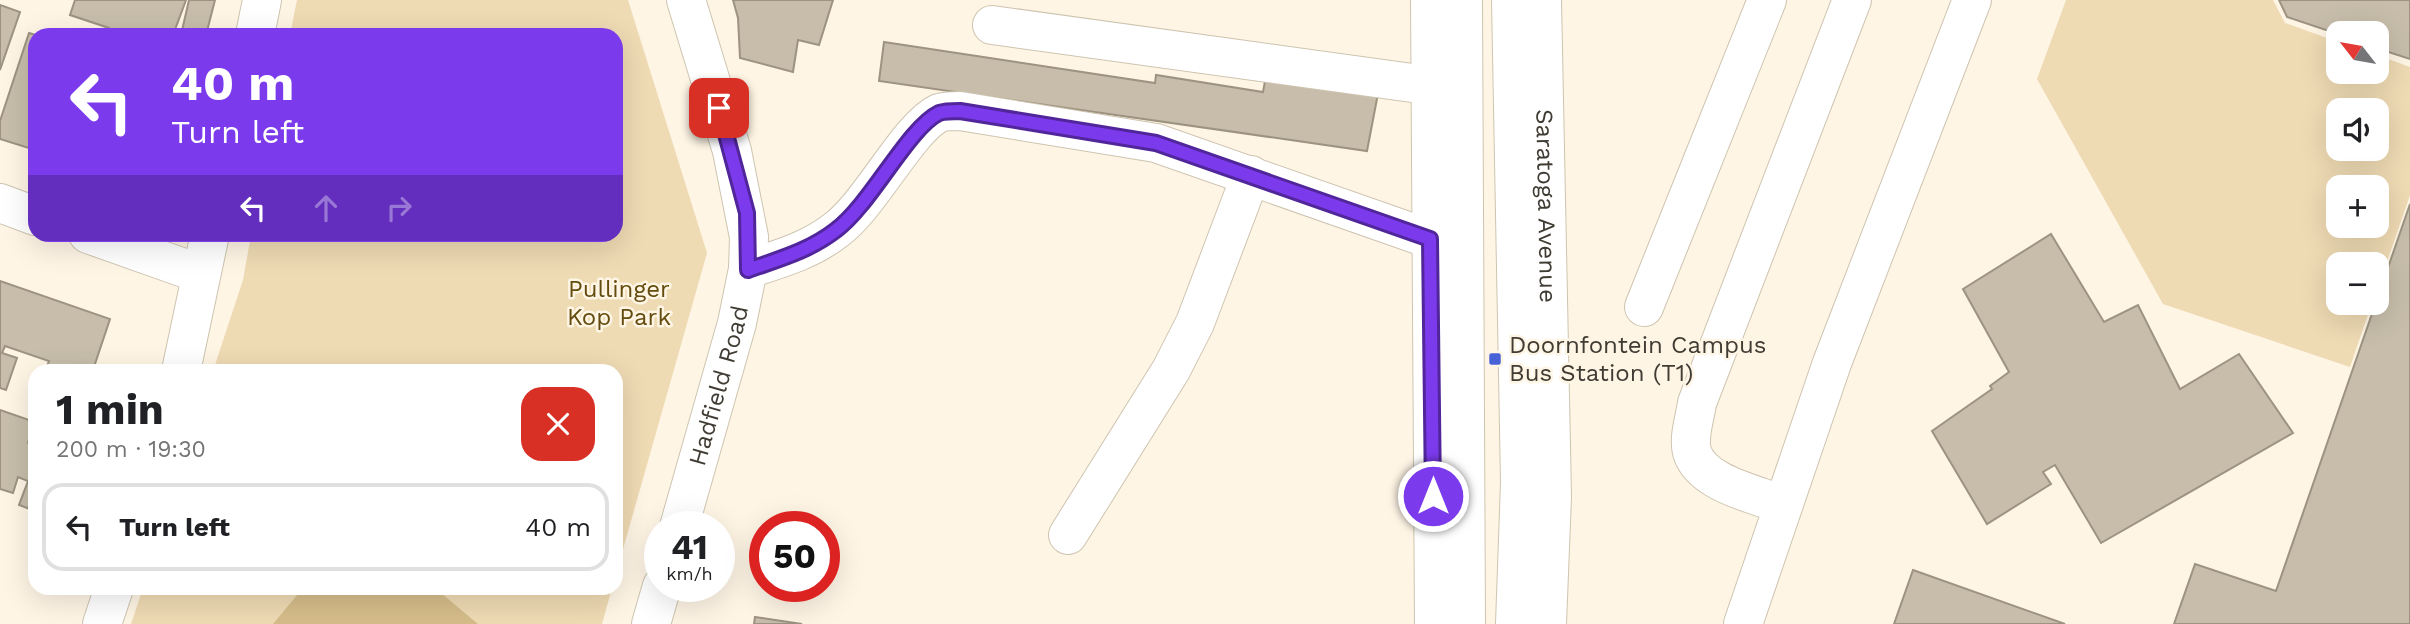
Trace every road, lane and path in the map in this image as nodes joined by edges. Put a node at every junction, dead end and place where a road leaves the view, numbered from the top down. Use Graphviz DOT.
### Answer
graph roads {
  1 [pos="262,0"];
  2 [pos="686,0"];
  3 [pos="1430,0"];
  4 [pos="1463,0"];
  5 [pos="1511,0"];
  6 [pos="1542,0"];
  7 [pos="1766,0"];
  8 [pos="1852,0"];
  9 [pos="1972,0"];
  10 [pos="992,25"];
  11 [pos="256,28"];
  12 [pos="1446,87"];
  13 [pos="1251,175"];
  14 [pos="0,203"];
  15 [pos="28,213"];
  16 [pos="1430,239"];
  17 [pos="111,242"];
  18 [pos="208,242"];
  19 [pos="748,270"];
  20 [pos="201,274"];
  21 [pos="1644,307"];
  22 [pos="182,364"];
  23 [pos="1783,505"];
  24 [pos="684,511"];
  25 [pos="1068,535"];
  26 [pos="112,595"];
  27 [pos="657,602"];
  28 [pos="102,624"];
  29 [pos="651,624"];
  30 [pos="1434,624"];
  31 [pos="1466,624"];
  32 [pos="1515,624"];
  33 [pos="1547,624"];
  34 [pos="1743,624"];
  1 -- 11 [label="main road"];
  2 -- 19 [label="main road, Hadfield Road"];
  3 -- 12 [label="main road"];
  4 -- 12 [label="main road"];
  5 -- 32 [label="main road"];
  6 -- 33 [label="main road, Saratoga Avenue"];
  7 -- 21 [label="main road"];
  8 -- 23 [label="main road"];
  9 -- 23 [label="main road"];
  10 -- 12 [label="main road"];
  12 -- 16 [label="main road"];
  12 -- 31 [label="main road"];
  13 -- 16 [label="main road"];
  13 -- 19 [label="main road"];
  13 -- 25 [label="main road"];
  14 -- 15 [label="main road"];
  16 -- 30 [label="main road"];
  17 -- 20 [label="main road"];
  18 -- 20 [label="main road"];
  19 -- 24 [label="main road, Hadfield Road"];
  20 -- 22 [label="main road"];
  23 -- 34 [label="main road"];
  26 -- 28 [label="main road"];
  27 -- 29 [label="main road"];
}
